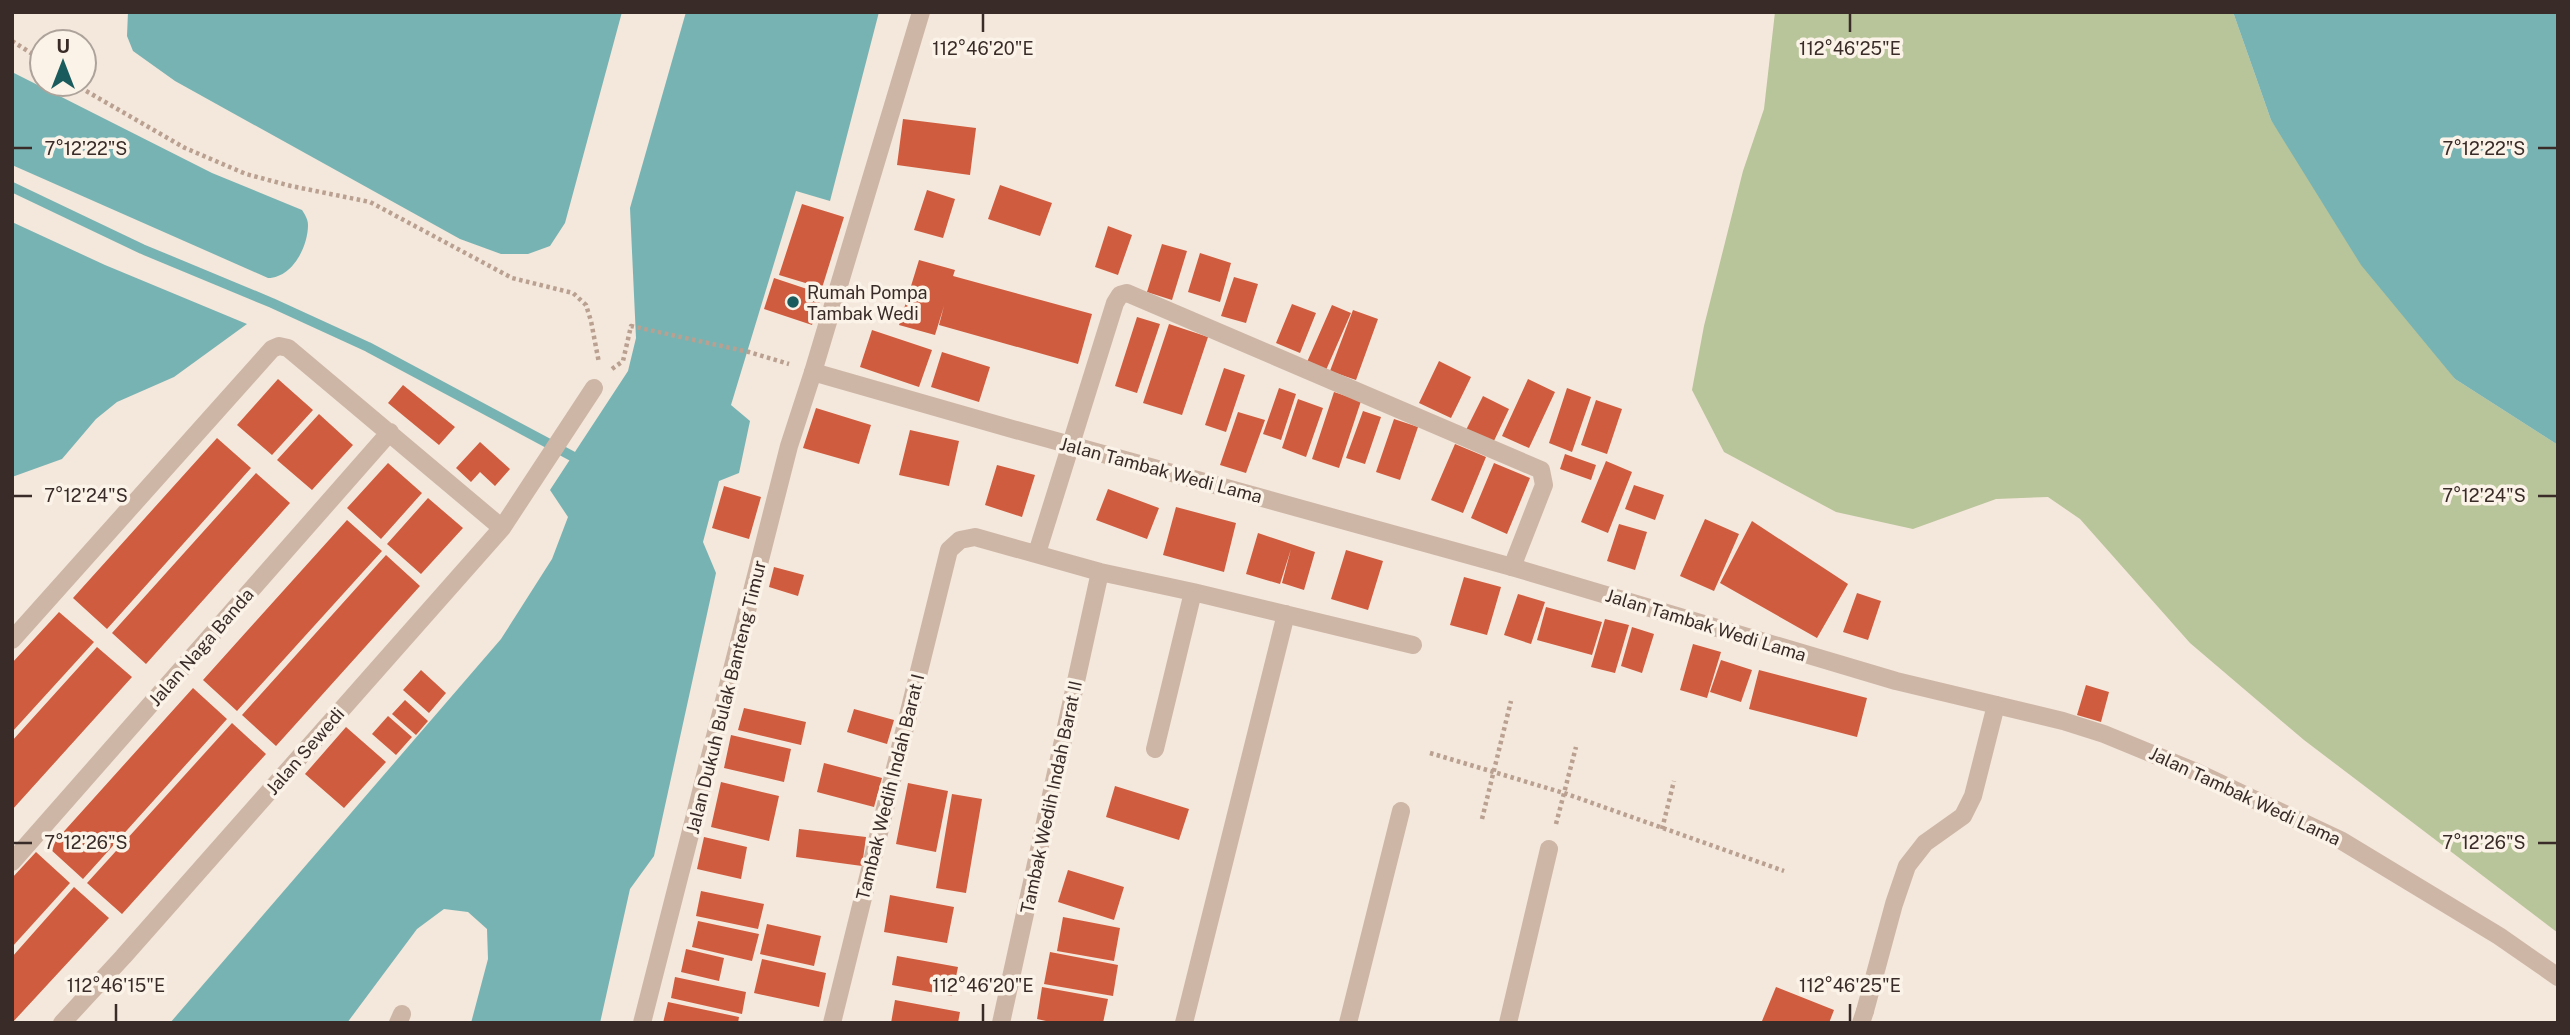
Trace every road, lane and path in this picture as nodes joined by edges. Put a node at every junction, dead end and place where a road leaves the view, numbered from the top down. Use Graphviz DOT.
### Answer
graph roads {
  1 [pos="921,12"];
  2 [pos="12,41"];
  3 [pos="28,51"];
  4 [pos="98,98"];
  5 [pos="813,372"];
  6 [pos="598,382"];
  7 [pos="390,432"];
  8 [pos="1070,445"];
  9 [pos="502,528"];
  10 [pos="1037,553"];
  11 [pos="1513,567"];
  12 [pos="1100,572"];
  13 [pos="1193,592"];
  14 [pos="1286,614"];
  15 [pos="12,640"];
  16 [pos="1413,645"];
  17 [pos="1511,701"];
  18 [pos="1996,705"];
  19 [pos="1576,747"];
  20 [pos="1155,749"];
  21 [pos="1430,753"];
  22 [pos="1493,771"];
  23 [pos="1674,780"];
  24 [pos="1564,793"];
  25 [pos="1401,811"];
  26 [pos="1482,819"];
  27 [pos="1662,829"];
  28 [pos="1549,849"];
  29 [pos="12,862"];
  30 [pos="1784,871"];
  31 [pos="2558,977"];
  32 [pos="1863,1017"];
  33 [pos="62,1023"];
  34 [pos="642,1023"];
  35 [pos="832,1023"];
  36 [pos="1001,1023"];
  37 [pos="1184,1023"];
  38 [pos="1348,1023"];
  39 [pos="1507,1023"];
  1 -- 5 [label="street, Jalan Dukuh Bulak Banteng Timur"];
  2 -- 3 [label="path"];
  4 -- 6 [label="path"];
  5 -- 6 [label="path"];
  5 -- 8 [label="street, Jalan Tambak Wedi Lama"];
  5 -- 34 [label="street, Jalan Dukuh Bulak Banteng Timur"];
  6 -- 9 [label="street, Jalan Sewedi"];
  7 -- 9 [label="street"];
  7 -- 15 [label="street"];
  7 -- 29 [label="street, Jalan Naga Banda"];
  8 -- 10 [label="street"];
  8 -- 11 [label="street, Jalan Tambak Wedi Lama"];
  8 -- 11 [label="street"];
  9 -- 33 [label="street, Jalan Sewedi"];
  10 -- 12 [label="street"];
  10 -- 35 [label="street, Tambak Wedih Indah Barat I"];
  11 -- 18 [label="street, Jalan Tambak Wedi Lama"];
  12 -- 13 [label="street"];
  12 -- 36 [label="street, Tambak Wedih Indah Barat II"];
  13 -- 14 [label="street"];
  13 -- 20 [label="street"];
  14 -- 16 [label="street"];
  14 -- 37 [label="street"];
  17 -- 22 [label="path"];
  18 -- 31 [label="street, Jalan Tambak Wedi Lama"];
  18 -- 32 [label="street"];
  19 -- 24 [label="path"];
  21 -- 22 [label="path"];
  22 -- 24 [label="path"];
  22 -- 26 [label="path"];
  23 -- 27 [label="path"];
  24 -- 27 [label="path"];
  24 -- 28 [label="path"];
  25 -- 38 [label="street"];
  27 -- 30 [label="path"];
  28 -- 39 [label="street"];
}
